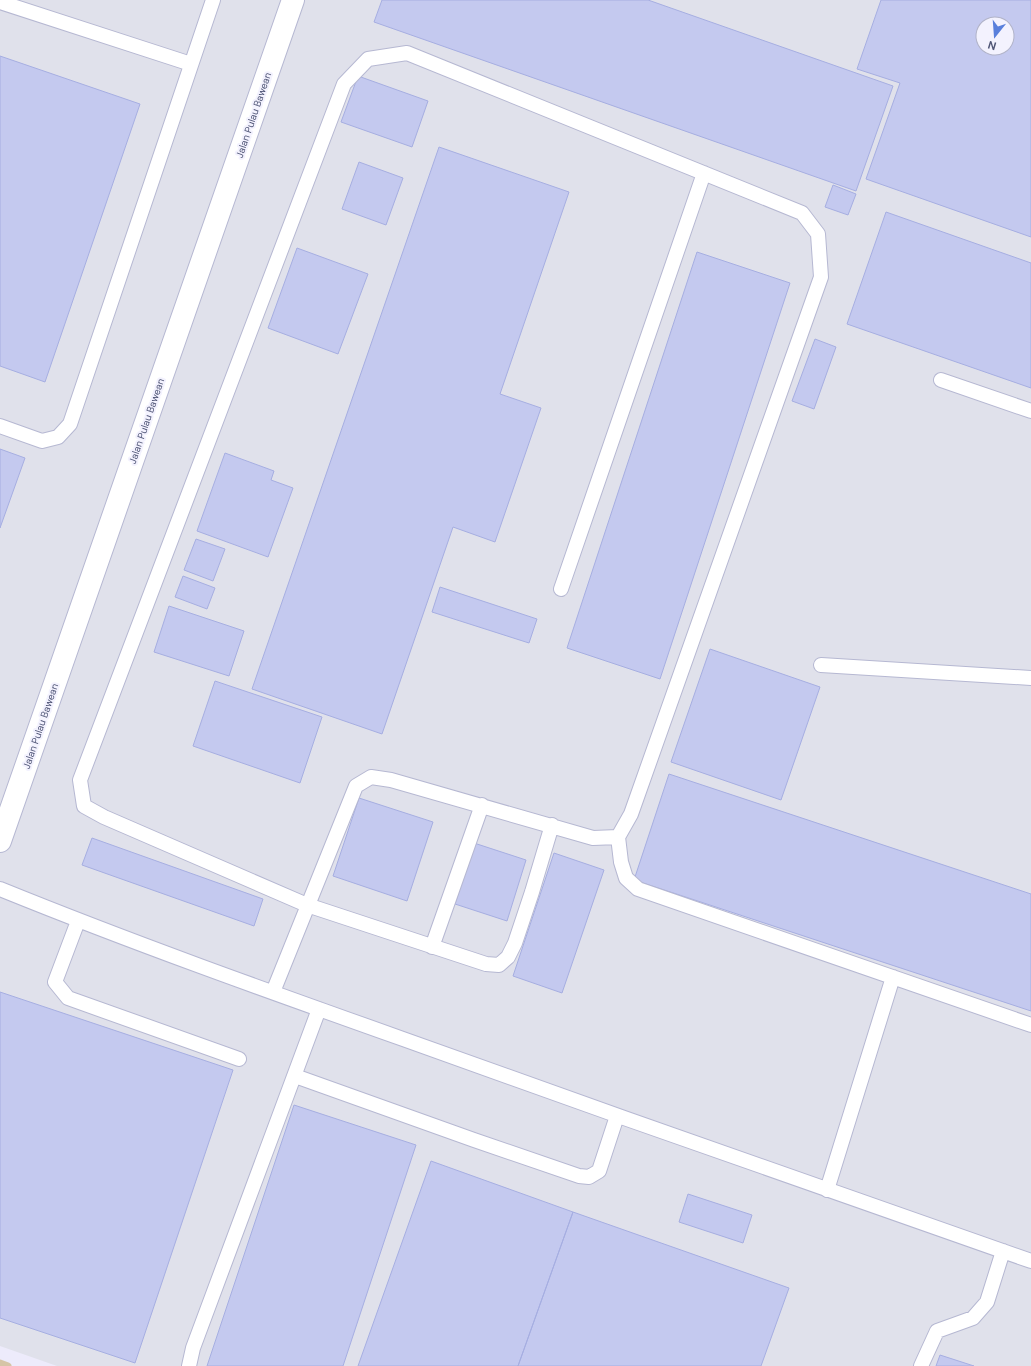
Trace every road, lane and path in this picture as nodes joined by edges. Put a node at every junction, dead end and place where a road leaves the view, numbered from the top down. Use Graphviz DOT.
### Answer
graph roads {
  1 [pos="213,0"];
  2 [pos="293,0"];
  3 [pos="0,2"];
  4 [pos="191,64"];
  5 [pos="704,173"];
  6 [pos="941,380"];
  7 [pos="1031,411"];
  8 [pos="0,426"];
  9 [pos="561,589"];
  10 [pos="821,665"];
  11 [pos="1031,678"];
  12 [pos="482,805"];
  13 [pos="552,825"];
  14 [pos="618,837"];
  15 [pos="0,841"];
  16 [pos="0,889"];
  17 [pos="307,906"];
  18 [pos="78,921"];
  19 [pos="432,947"];
  20 [pos="893,977"];
  21 [pos="273,992"];
  22 [pos="319,1009"];
  23 [pos="1031,1025"];
  24 [pos="239,1059"];
  25 [pos="295,1076"];
  26 [pos="617,1116"];
  27 [pos="827,1190"];
  28 [pos="1003,1252"];
  29 [pos="1031,1261"];
  30 [pos="190,1366"];
  31 [pos="921,1366"];
  1 -- 4 [label="lane"];
  2 -- 15 [label="street, Jalan Pulau Bawean"];
  3 -- 4 [label="lane"];
  4 -- 8 [label="lane"];
  5 -- 9 [label="lane"];
  5 -- 14 [label="lane"];
  5 -- 17 [label="lane"];
  6 -- 7 [label="lane"];
  10 -- 11 [label="lane"];
  12 -- 13 [label="lane"];
  12 -- 17 [label="lane"];
  12 -- 19 [label="lane"];
  13 -- 14 [label="lane"];
  13 -- 19 [label="lane"];
  14 -- 20 [label="lane"];
  16 -- 18 [label="lane"];
  17 -- 19 [label="lane"];
  17 -- 21 [label="lane"];
  18 -- 21 [label="lane"];
  18 -- 24 [label="lane"];
  20 -- 23 [label="lane"];
  20 -- 27 [label="lane"];
  21 -- 22 [label="lane"];
  22 -- 25 [label="lane"];
  22 -- 26 [label="lane"];
  25 -- 26 [label="lane"];
  25 -- 30 [label="lane"];
  26 -- 27 [label="lane"];
  27 -- 28 [label="lane"];
  28 -- 29 [label="lane"];
  28 -- 31 [label="lane"];
}
